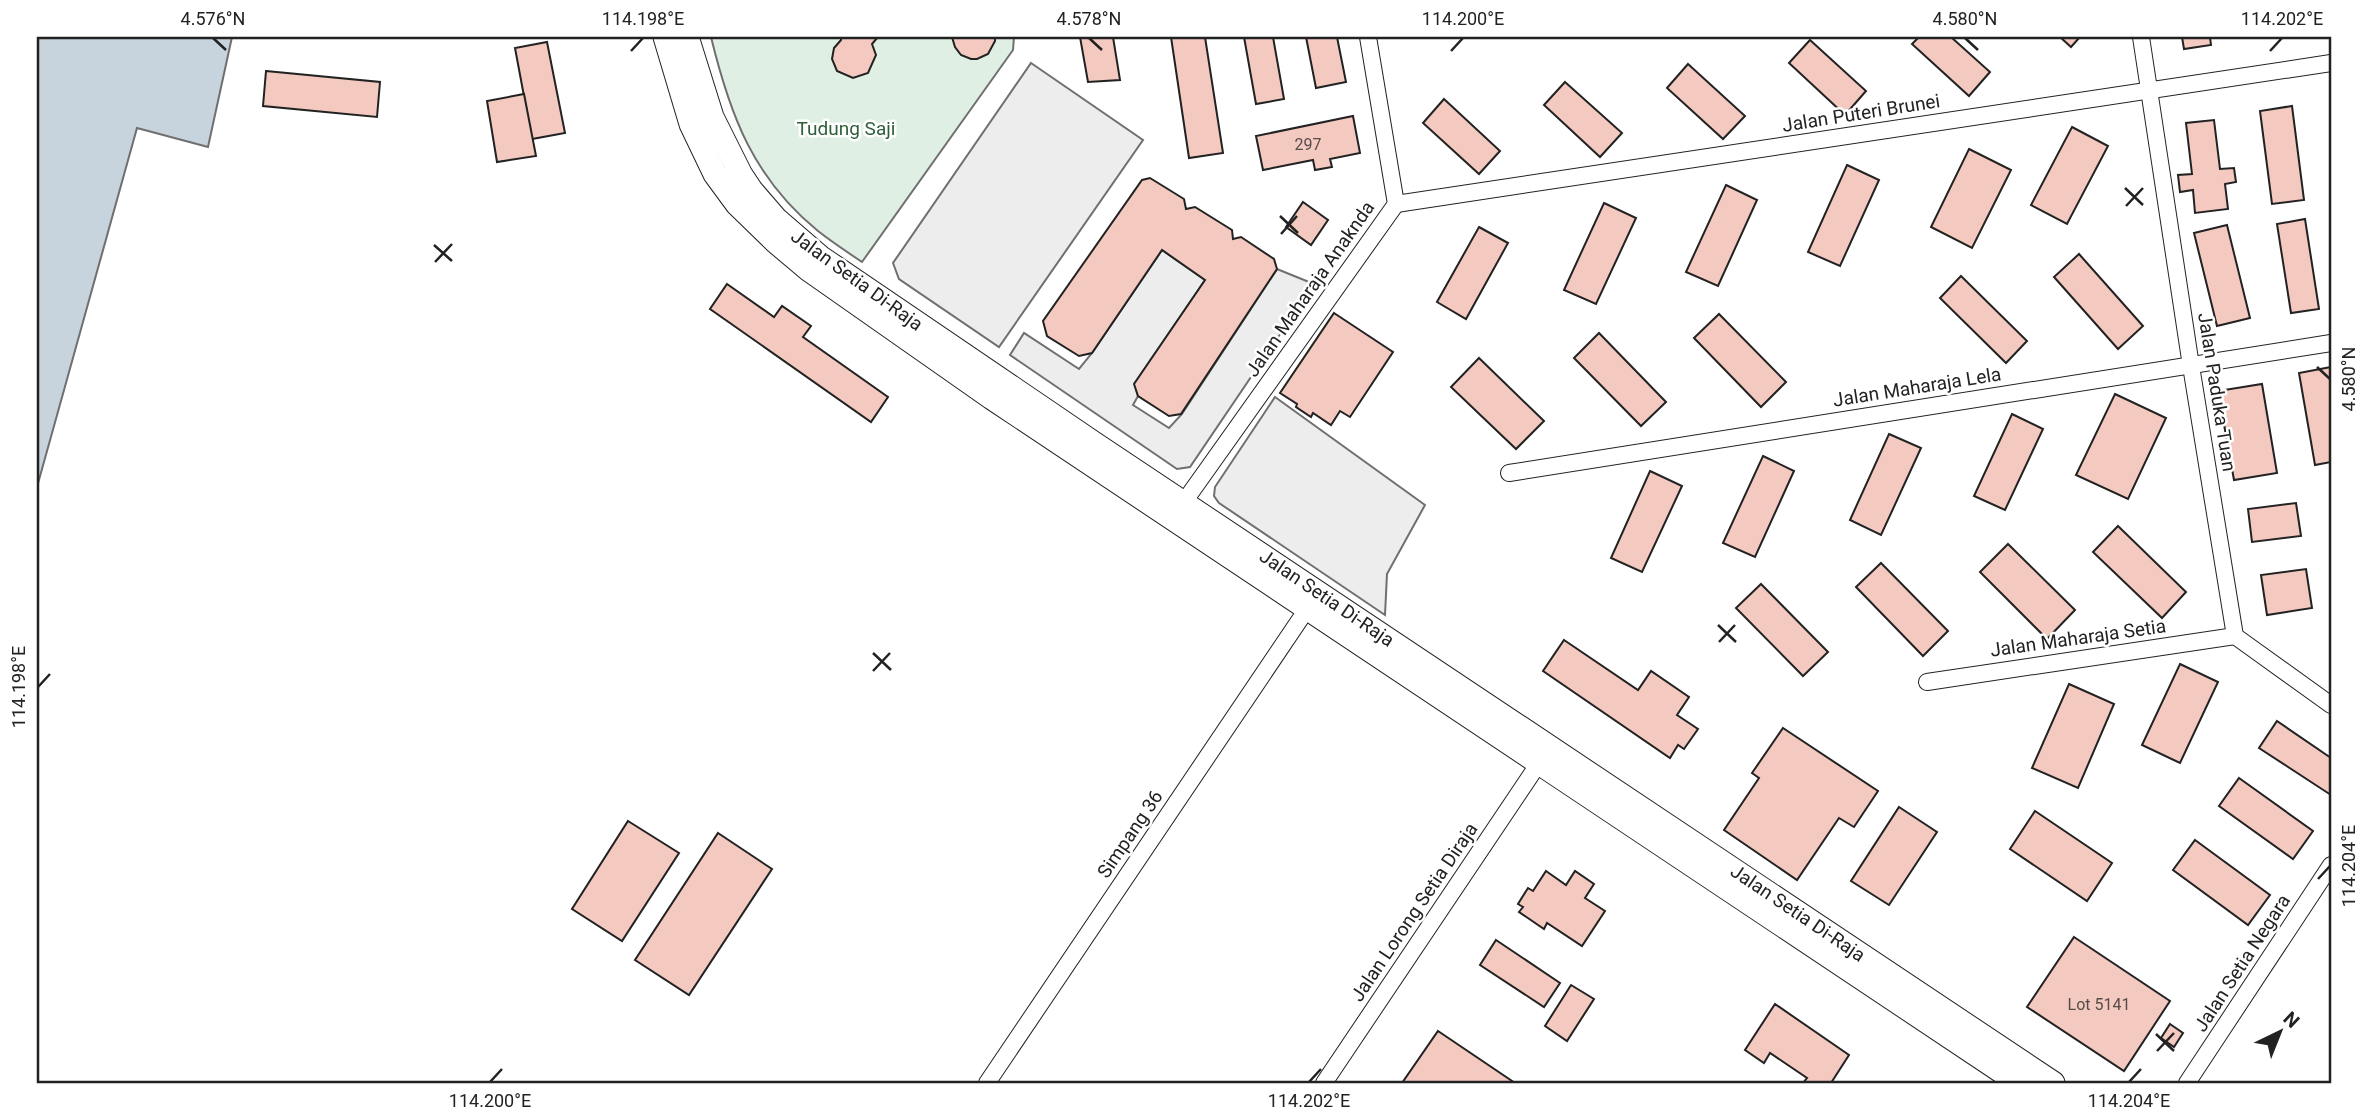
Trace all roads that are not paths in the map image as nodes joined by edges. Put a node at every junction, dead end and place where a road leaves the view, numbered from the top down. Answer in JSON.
{"nodes":[{"id":1,"x":665,"y":37,"type":"edge"},
{"id":2,"x":687,"y":37,"type":"edge"},
{"id":3,"x":1368,"y":37,"type":"edge"},
{"id":4,"x":2141,"y":37,"type":"edge"},
{"id":5,"x":2331,"y":63,"type":"edge"},
{"id":6,"x":2150,"y":91,"type":"junction"},
{"id":7,"x":1396,"y":204,"type":"junction"},
{"id":8,"x":2331,"y":343,"type":"edge"},
{"id":9,"x":2191,"y":366,"type":"junction"},
{"id":10,"x":1508,"y":472,"type":"dead end"},
{"id":11,"x":1184,"y":502,"type":"junction"},
{"id":12,"x":1307,"y":609,"type":"junction"},
{"id":13,"x":2235,"y":636,"type":"junction"},
{"id":14,"x":1927,"y":682,"type":"dead end"},
{"id":15,"x":2331,"y":705,"type":"edge"},
{"id":16,"x":1539,"y":763,"type":"junction"},
{"id":17,"x":2331,"y":865,"type":"edge"},
{"id":18,"x":987,"y":1083,"type":"edge"},
{"id":19,"x":1324,"y":1083,"type":"edge"},
{"id":20,"x":2019,"y":1083,"type":"edge"},
{"id":21,"x":2053,"y":1083,"type":"edge"},
{"id":22,"x":2187,"y":1083,"type":"edge"}],
"edges":[{"from":1,"to":12,"type":"main road","name":"Jalan Setia Di-Raja"},
{"from":2,"to":11,"type":"main road","name":"Jalan Setia Di-Raja"},
{"from":3,"to":7,"type":"street","name":"Jalan Maharaja Anaknda"},
{"from":4,"to":6,"type":"street","name":"Jalan Paduka Tuan"},
{"from":5,"to":6,"type":"street","name":"Jalan Puteri Brunei"},
{"from":6,"to":7,"type":"street","name":"Jalan Puteri Brunei"},
{"from":6,"to":9,"type":"street","name":"Jalan Paduka Tuan"},
{"from":7,"to":11,"type":"street","name":"Jalan Maharaja Anaknda"},
{"from":8,"to":9,"type":"street","name":"Jalan Maharaja Lela"},
{"from":9,"to":10,"type":"street","name":"Jalan Maharaja Lela"},
{"from":9,"to":13,"type":"street","name":"Jalan Paduka Tuan"},
{"from":11,"to":21,"type":"main road","name":"Jalan Setia Di-Raja"},
{"from":12,"to":16,"type":"main road","name":"Jalan Setia Di-Raja"},
{"from":12,"to":18,"type":"street","name":"Simpang 36"},
{"from":13,"to":14,"type":"street","name":"Jalan Maharaja Setia"},
{"from":13,"to":15,"type":"street"},
{"from":16,"to":19,"type":"street","name":"Jalan Lorong Setia Diraja"},
{"from":16,"to":20,"type":"main road","name":"Jalan Setia Di-Raja"},
{"from":17,"to":22,"type":"street","name":"Jalan Setia Negara"}]}
